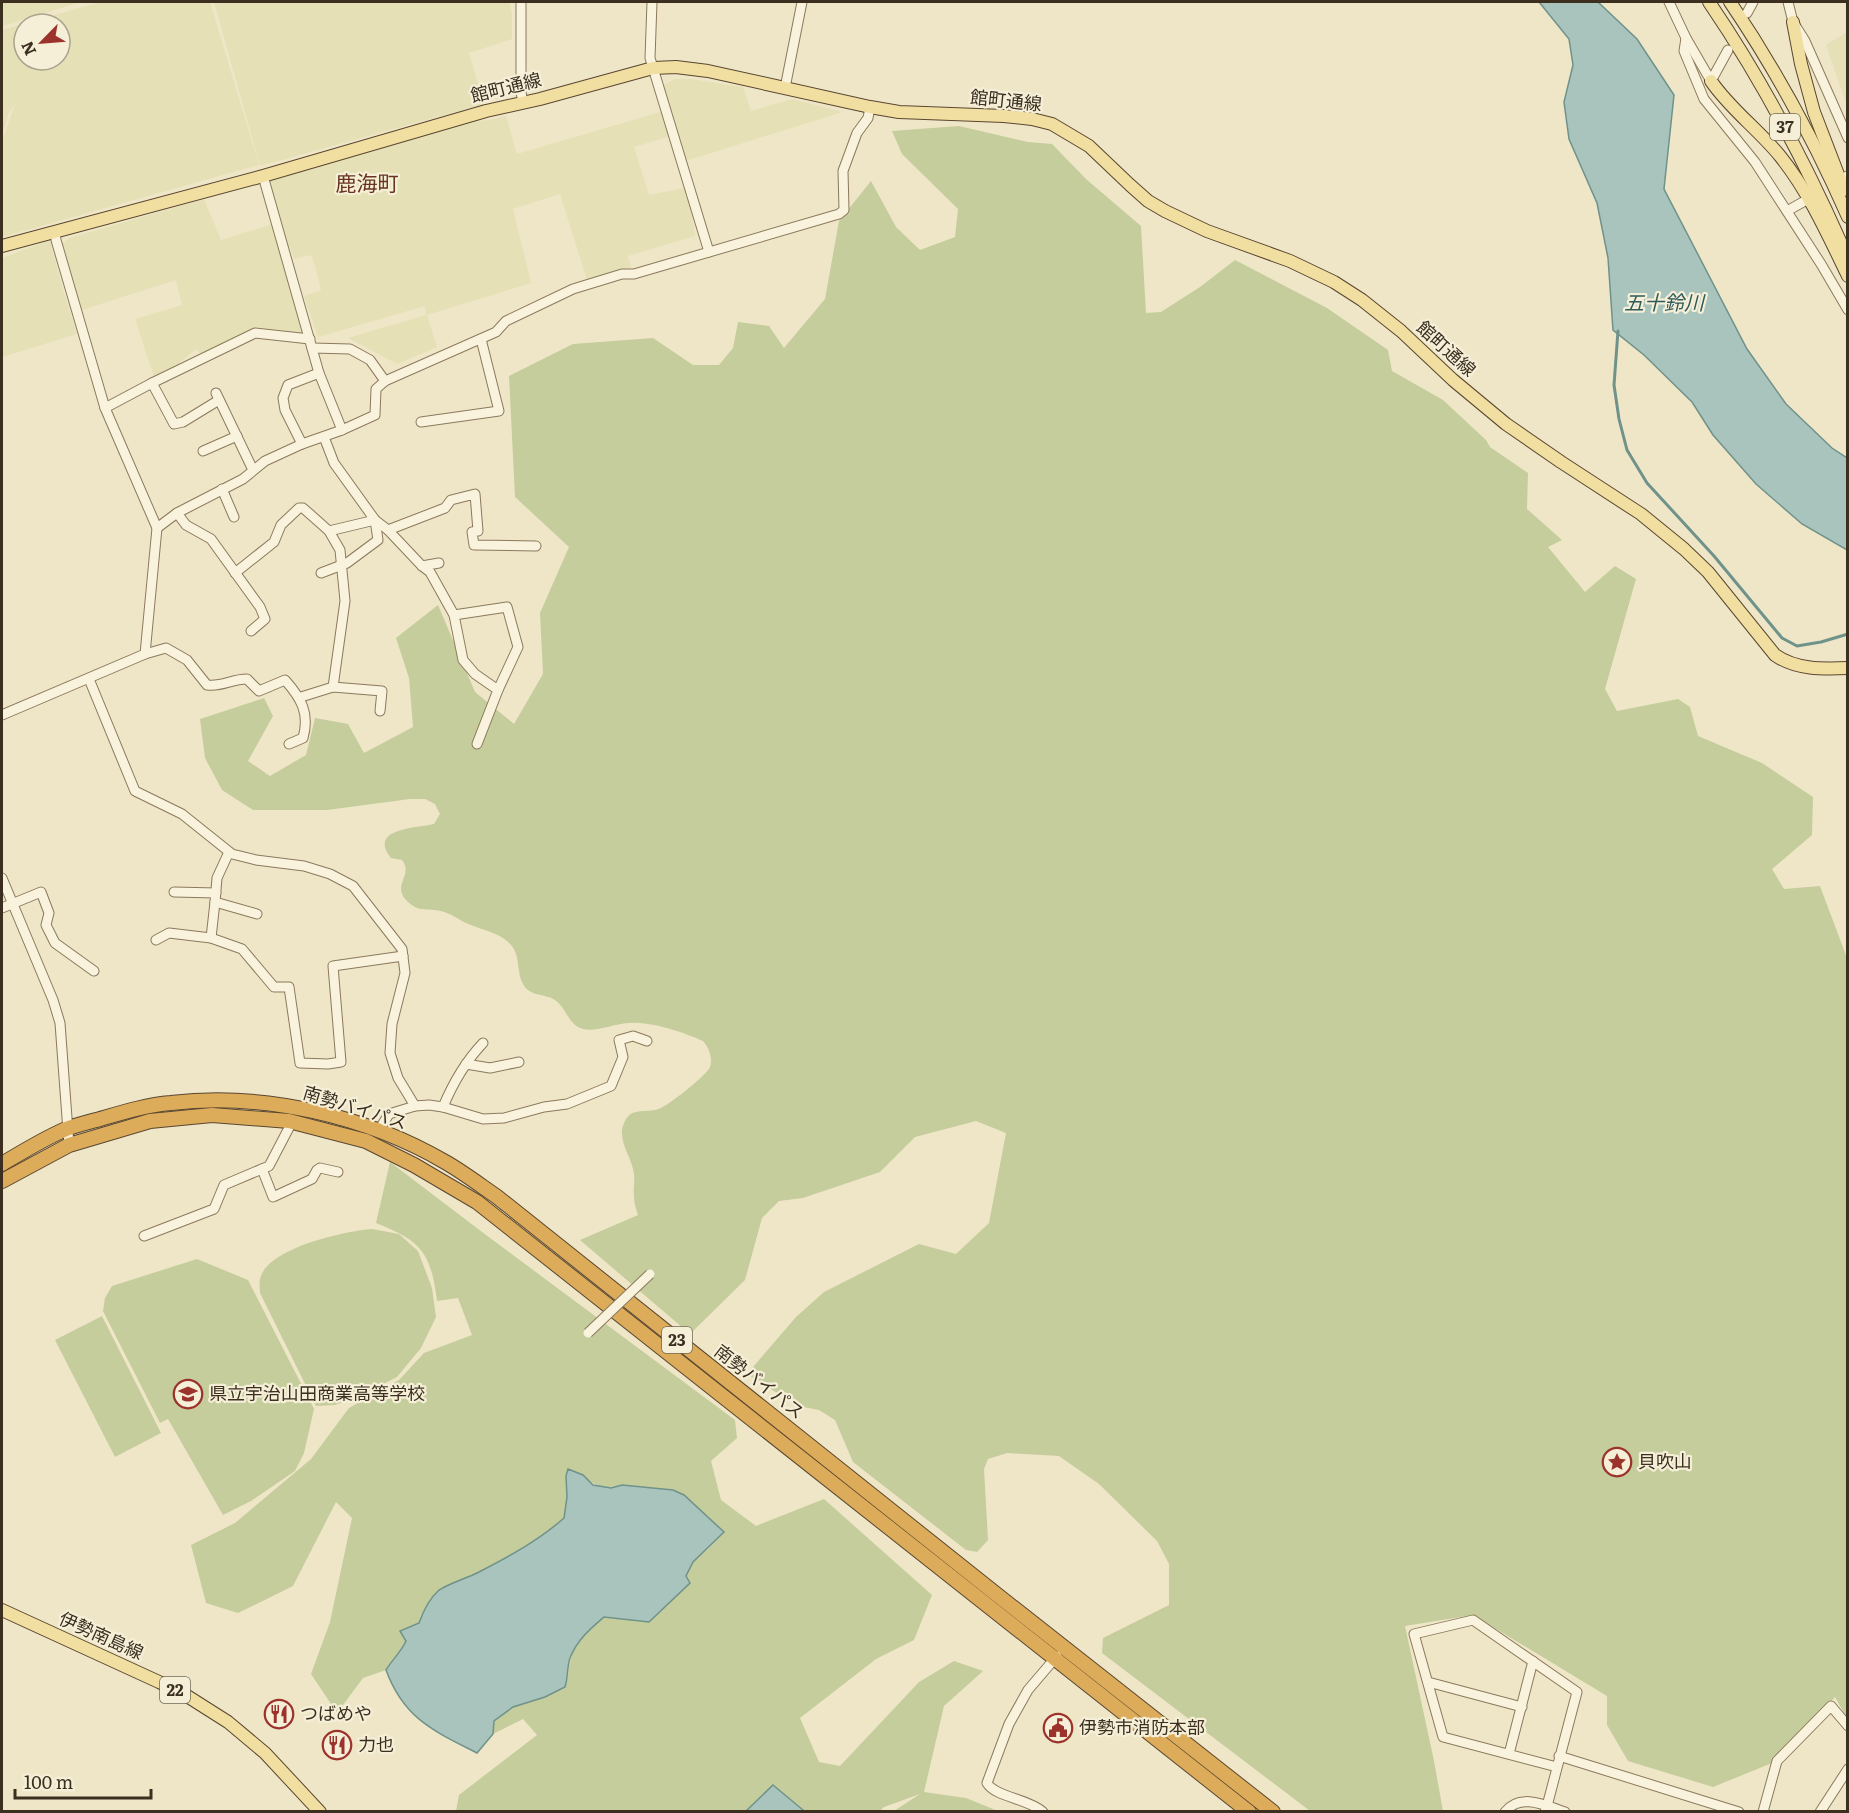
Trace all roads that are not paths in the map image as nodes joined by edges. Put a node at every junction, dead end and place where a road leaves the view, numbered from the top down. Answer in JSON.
{"nodes":[{"id":1,"x":521,"y":2,"type":"edge"},
{"id":2,"x":652,"y":2,"type":"edge"},
{"id":3,"x":802,"y":2,"type":"edge"},
{"id":4,"x":1669,"y":2,"type":"edge"},
{"id":5,"x":1709,"y":2,"type":"edge"},
{"id":6,"x":1730,"y":2,"type":"edge"},
{"id":7,"x":1754,"y":2,"type":"edge"},
{"id":8,"x":1788,"y":2,"type":"edge"},
{"id":9,"x":1747,"y":13,"type":"dead end"},
{"id":10,"x":1793,"y":22,"type":"junction"},
{"id":11,"x":1686,"y":38,"type":"junction"},
{"id":12,"x":1728,"y":50,"type":"dead end"},
{"id":13,"x":653,"y":68,"type":"junction"},
{"id":14,"x":1711,"y":81,"type":"junction"},
{"id":15,"x":785,"y":88,"type":"junction"},
{"id":16,"x":523,"y":103,"type":"junction"},
{"id":17,"x":870,"y":107,"type":"junction"},
{"id":18,"x":1848,"y":138,"type":"edge"},
{"id":19,"x":263,"y":176,"type":"junction"},
{"id":20,"x":1848,"y":199,"type":"edge"},
{"id":21,"x":1803,"y":202,"type":"dead end"},
{"id":22,"x":1787,"y":212,"type":"junction"},
{"id":23,"x":1848,"y":217,"type":"edge"},
{"id":24,"x":56,"y":232,"type":"junction"},
{"id":25,"x":2,"y":246,"type":"edge"},
{"id":26,"x":709,"y":252,"type":"junction"},
{"id":27,"x":1848,"y":259,"type":"edge"},
{"id":28,"x":1848,"y":276,"type":"edge"},
{"id":29,"x":1848,"y":310,"type":"edge"},
{"id":30,"x":481,"y":339,"type":"junction"},
{"id":31,"x":311,"y":344,"type":"junction"},
{"id":32,"x":319,"y":373,"type":"junction"},
{"id":33,"x":385,"y":381,"type":"junction"},
{"id":34,"x":152,"y":383,"type":"junction"},
{"id":35,"x":105,"y":408,"type":"junction"},
{"id":36,"x":422,"y":422,"type":"dead end"},
{"id":37,"x":342,"y":430,"type":"junction"},
{"id":38,"x":237,"y":436,"type":"junction"},
{"id":39,"x":324,"y":436,"type":"junction"},
{"id":40,"x":302,"y":444,"type":"junction"},
{"id":41,"x":203,"y":452,"type":"dead end"},
{"id":42,"x":253,"y":470,"type":"junction"},
{"id":43,"x":222,"y":489,"type":"junction"},
{"id":44,"x":177,"y":513,"type":"junction"},
{"id":45,"x":234,"y":518,"type":"dead end"},
{"id":46,"x":375,"y":520,"type":"junction"},
{"id":47,"x":157,"y":528,"type":"junction"},
{"id":48,"x":388,"y":530,"type":"junction"},
{"id":49,"x":329,"y":531,"type":"junction"},
{"id":50,"x":536,"y":546,"type":"dead end"},
{"id":51,"x":439,"y":563,"type":"dead end"},
{"id":52,"x":341,"y":565,"type":"junction"},
{"id":53,"x":422,"y":566,"type":"junction"},
{"id":54,"x":235,"y":573,"type":"junction"},
{"id":55,"x":321,"y":573,"type":"dead end"},
{"id":56,"x":454,"y":615,"type":"junction"},
{"id":57,"x":251,"y":632,"type":"dead end"},
{"id":58,"x":145,"y":654,"type":"junction"},
{"id":59,"x":1848,"y":668,"type":"edge"},
{"id":60,"x":89,"y":678,"type":"junction"},
{"id":61,"x":333,"y":687,"type":"junction"},
{"id":62,"x":498,"y":690,"type":"junction"},
{"id":63,"x":301,"y":697,"type":"junction"},
{"id":64,"x":380,"y":711,"type":"dead end"},
{"id":65,"x":2,"y":715,"type":"edge"},
{"id":66,"x":289,"y":744,"type":"dead end"},
{"id":67,"x":477,"y":744,"type":"dead end"},
{"id":68,"x":229,"y":852,"type":"junction"},
{"id":69,"x":2,"y":878,"type":"edge"},
{"id":70,"x":174,"y":892,"type":"dead end"},
{"id":71,"x":215,"y":897,"type":"junction"},
{"id":72,"x":12,"y":904,"type":"junction"},
{"id":73,"x":2,"y":908,"type":"edge"},
{"id":74,"x":257,"y":914,"type":"dead end"},
{"id":75,"x":212,"y":938,"type":"junction"},
{"id":76,"x":156,"y":940,"type":"dead end"},
{"id":77,"x":403,"y":956,"type":"junction"},
{"id":78,"x":94,"y":971,"type":"dead end"},
{"id":79,"x":646,"y":1041,"type":"dead end"},
{"id":80,"x":483,"y":1043,"type":"dead end"},
{"id":81,"x":519,"y":1062,"type":"dead end"},
{"id":82,"x":466,"y":1064,"type":"junction"},
{"id":83,"x":415,"y":1106,"type":"junction"},
{"id":84,"x":443,"y":1107,"type":"junction"},
{"id":85,"x":291,"y":1122,"type":"junction"},
{"id":86,"x":69,"y":1128,"type":"junction"},
{"id":87,"x":379,"y":1130,"type":"junction"},
{"id":88,"x":69,"y":1145,"type":"junction"},
{"id":89,"x":2,"y":1164,"type":"edge"},
{"id":90,"x":261,"y":1169,"type":"junction"},
{"id":91,"x":338,"y":1172,"type":"dead end"},
{"id":92,"x":2,"y":1181,"type":"edge"},
{"id":93,"x":144,"y":1236,"type":"dead end"},
{"id":94,"x":650,"y":1274,"type":"dead end"},
{"id":95,"x":588,"y":1333,"type":"dead end"},
{"id":96,"x":2,"y":1610,"type":"edge"},
{"id":97,"x":1060,"y":1653,"type":"junction"},
{"id":98,"x":1533,"y":1661,"type":"junction"},
{"id":99,"x":1428,"y":1682,"type":"junction"},
{"id":100,"x":1522,"y":1707,"type":"junction"},
{"id":101,"x":1848,"y":1726,"type":"edge"},
{"id":102,"x":1509,"y":1754,"type":"junction"},
{"id":103,"x":1560,"y":1756,"type":"junction"},
{"id":104,"x":1557,"y":1767,"type":"junction"},
{"id":105,"x":1848,"y":1769,"type":"edge"},
{"id":106,"x":1546,"y":1809,"type":"edge"},
{"id":107,"x":320,"y":1812,"type":"edge"},
{"id":108,"x":1043,"y":1812,"type":"edge"},
{"id":109,"x":1249,"y":1812,"type":"edge"},
{"id":110,"x":1273,"y":1812,"type":"edge"},
{"id":111,"x":1505,"y":1812,"type":"edge"},
{"id":112,"x":1565,"y":1812,"type":"edge"},
{"id":113,"x":1739,"y":1812,"type":"edge"},
{"id":114,"x":1762,"y":1812,"type":"edge"},
{"id":115,"x":1820,"y":1812,"type":"edge"}],
"edges":[{"from":1,"to":16,"type":"street"},
{"from":2,"to":13,"type":"street"},
{"from":3,"to":15,"type":"street"},
{"from":4,"to":11,"type":"street"},
{"from":5,"to":27,"type":"main road","number":"37"},
{"from":6,"to":23,"type":"main road","number":"37"},
{"from":7,"to":9,"type":"street"},
{"from":8,"to":10,"type":"street"},
{"from":10,"to":18,"type":"street"},
{"from":10,"to":20,"type":"main road"},
{"from":11,"to":14,"type":"street"},
{"from":11,"to":22,"type":"street"},
{"from":12,"to":14,"type":"street"},
{"from":13,"to":15,"type":"main road","name":"館町通線"},
{"from":13,"to":16,"type":"main road","name":"館町通線"},
{"from":13,"to":26,"type":"street"},
{"from":14,"to":28,"type":"main road"},
{"from":15,"to":17,"type":"main road","name":"館町通線"},
{"from":16,"to":19,"type":"main road","name":"館町通線"},
{"from":17,"to":26,"type":"street"},
{"from":17,"to":59,"type":"main road","name":"館町通線"},
{"from":19,"to":24,"type":"main road","name":"館町通線"},
{"from":19,"to":31,"type":"street"},
{"from":21,"to":22,"type":"street"},
{"from":22,"to":29,"type":"street"},
{"from":24,"to":25,"type":"main road","name":"館町通線"},
{"from":24,"to":35,"type":"street"},
{"from":26,"to":30,"type":"street"},
{"from":30,"to":33,"type":"street"},
{"from":30,"to":36,"type":"street"},
{"from":31,"to":32,"type":"street"},
{"from":31,"to":33,"type":"street"},
{"from":31,"to":34,"type":"street"},
{"from":32,"to":37,"type":"street"},
{"from":32,"to":40,"type":"street"},
{"from":33,"to":37,"type":"street"},
{"from":34,"to":35,"type":"street"},
{"from":34,"to":38,"type":"street"},
{"from":35,"to":47,"type":"street"},
{"from":37,"to":39,"type":"street"},
{"from":38,"to":41,"type":"street"},
{"from":38,"to":42,"type":"street"},
{"from":39,"to":40,"type":"street"},
{"from":39,"to":46,"type":"street"},
{"from":40,"to":42,"type":"street"},
{"from":42,"to":43,"type":"street"},
{"from":43,"to":44,"type":"street"},
{"from":43,"to":45,"type":"street"},
{"from":44,"to":47,"type":"street"},
{"from":44,"to":54,"type":"street"},
{"from":46,"to":48,"type":"street"},
{"from":46,"to":49,"type":"street"},
{"from":46,"to":52,"type":"street"},
{"from":47,"to":58,"type":"street"},
{"from":48,"to":50,"type":"street"},
{"from":48,"to":53,"type":"street"},
{"from":49,"to":52,"type":"street"},
{"from":49,"to":54,"type":"street"},
{"from":51,"to":53,"type":"street"},
{"from":52,"to":55,"type":"street"},
{"from":52,"to":61,"type":"street"},
{"from":53,"to":56,"type":"street"},
{"from":54,"to":57,"type":"street"},
{"from":56,"to":62,"type":"street"},
{"from":56,"to":62,"type":"street"},
{"from":58,"to":60,"type":"street"},
{"from":58,"to":63,"type":"street"},
{"from":60,"to":65,"type":"street"},
{"from":60,"to":68,"type":"street"},
{"from":61,"to":63,"type":"street"},
{"from":61,"to":64,"type":"street"},
{"from":62,"to":67,"type":"street"},
{"from":63,"to":66,"type":"street"},
{"from":68,"to":71,"type":"street"},
{"from":68,"to":77,"type":"street"},
{"from":69,"to":72,"type":"street"},
{"from":70,"to":71,"type":"street"},
{"from":71,"to":74,"type":"street"},
{"from":71,"to":75,"type":"street"},
{"from":72,"to":73,"type":"street"},
{"from":72,"to":78,"type":"street"},
{"from":72,"to":86,"type":"street"},
{"from":75,"to":76,"type":"street"},
{"from":75,"to":77,"type":"street"},
{"from":77,"to":83,"type":"street"},
{"from":79,"to":84,"type":"street"},
{"from":80,"to":82,"type":"street"},
{"from":81,"to":82,"type":"street"},
{"from":82,"to":84,"type":"street"},
{"from":83,"to":84,"type":"street"},
{"from":83,"to":87,"type":"street"},
{"from":85,"to":88,"type":"highway","name":"南勢バイパス","number":"23"},
{"from":85,"to":90,"type":"street"},
{"from":85,"to":97,"type":"highway","name":"南勢バイパス","number":"23"},
{"from":86,"to":87,"type":"highway","name":"南勢バイパス","number":"23"},
{"from":86,"to":88,"type":"street"},
{"from":86,"to":89,"type":"highway","name":"南勢バイパス","number":"23"},
{"from":87,"to":97,"type":"highway","name":"南勢バイパス","number":"23"},
{"from":88,"to":92,"type":"highway","name":"南勢バイパス","number":"23"},
{"from":90,"to":91,"type":"street"},
{"from":90,"to":93,"type":"street"},
{"from":94,"to":95,"type":"street","bridge":true},
{"from":96,"to":107,"type":"main road","name":"伊勢南島線","number":"22"},
{"from":97,"to":108,"type":"street"},
{"from":97,"to":109,"type":"highway","name":"南勢バイパス","number":"23"},
{"from":97,"to":110,"type":"highway","name":"南勢バイパス","number":"23"},
{"from":98,"to":99,"type":"street"},
{"from":98,"to":100,"type":"street"},
{"from":98,"to":103,"type":"street"},
{"from":99,"to":100,"type":"street"},
{"from":99,"to":102,"type":"street"},
{"from":100,"to":102,"type":"street"},
{"from":101,"to":114,"type":"street"},
{"from":102,"to":104,"type":"street"},
{"from":103,"to":104,"type":"street"},
{"from":103,"to":113,"type":"street"},
{"from":104,"to":106,"type":"street"},
{"from":105,"to":115,"type":"street"},
{"from":106,"to":111,"type":"street"},
{"from":106,"to":112,"type":"street"}]}
